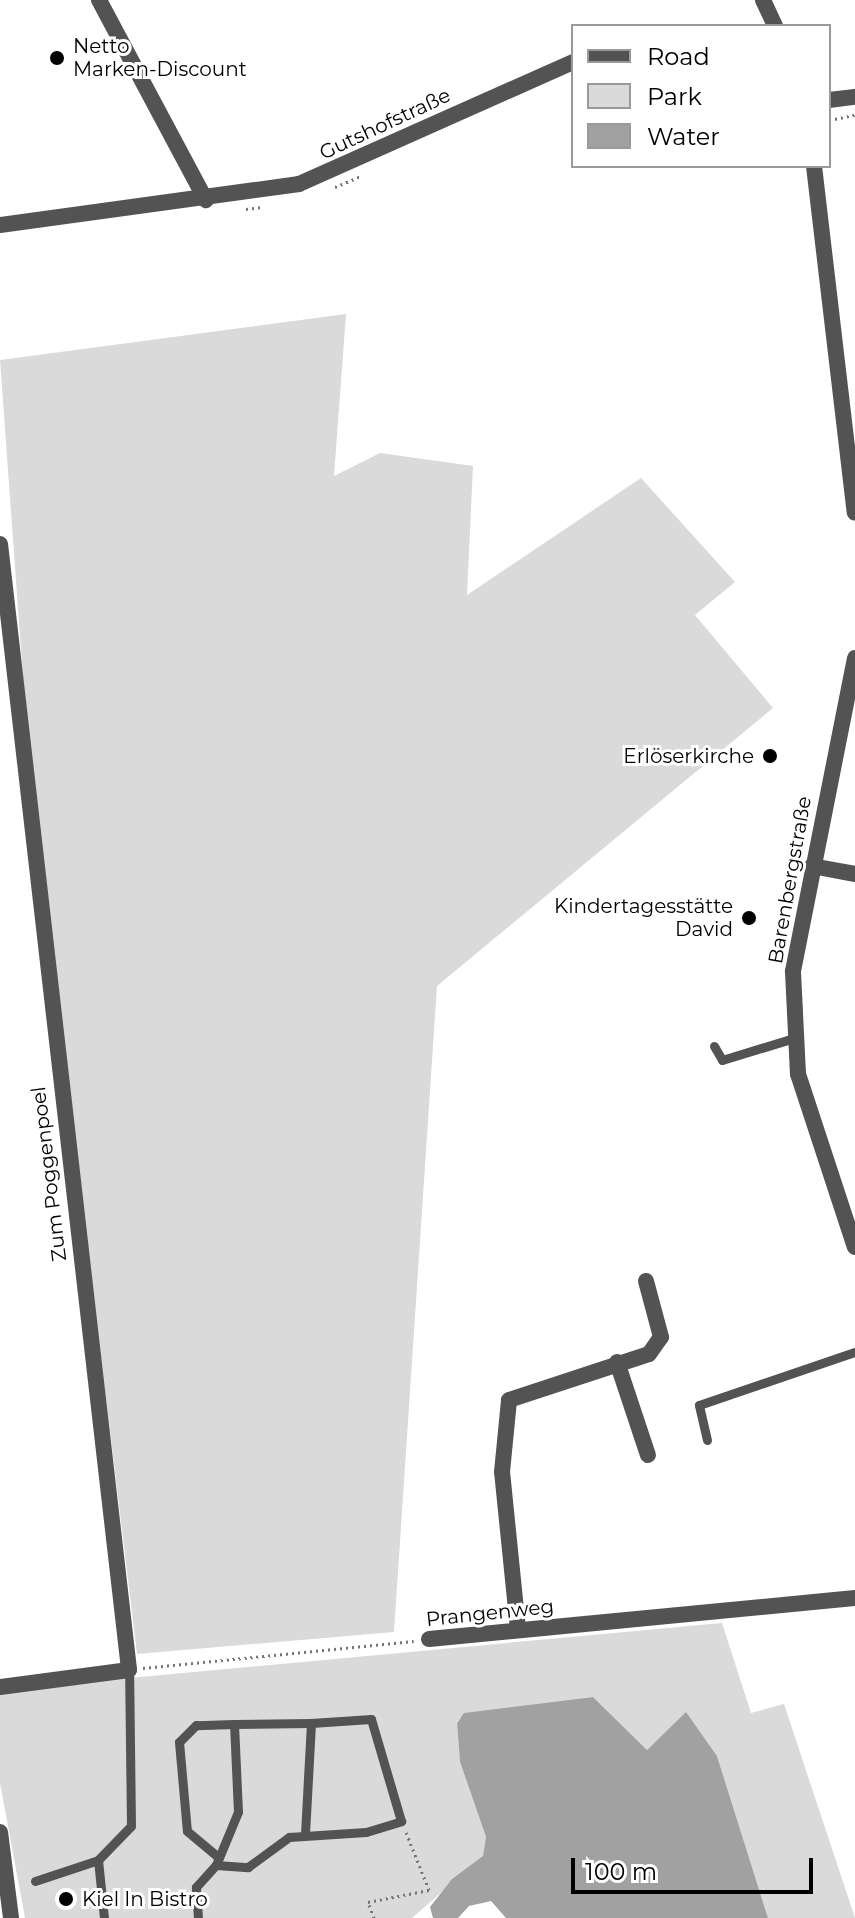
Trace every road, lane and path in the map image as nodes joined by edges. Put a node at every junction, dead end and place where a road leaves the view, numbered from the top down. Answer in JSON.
{"nodes":[{"id":1,"x":99,"y":0,"type":"edge"},
{"id":2,"x":763,"y":0,"type":"edge"},
{"id":3,"x":774,"y":24,"type":"edge"},
{"id":4,"x":571,"y":63,"type":"edge"},
{"id":5,"x":855,"y":97,"type":"edge"},
{"id":6,"x":831,"y":100,"type":"edge"},
{"id":7,"x":855,"y":115,"type":"edge"},
{"id":8,"x":831,"y":120,"type":"edge"},
{"id":9,"x":814,"y":168,"type":"edge"},
{"id":10,"x":206,"y":200,"type":"junction"},
{"id":11,"x":0,"y":225,"type":"edge"},
{"id":12,"x":855,"y":513,"type":"edge"},
{"id":13,"x":0,"y":544,"type":"edge"},
{"id":14,"x":855,"y":658,"type":"edge"},
{"id":15,"x":812,"y":866,"type":"junction"},
{"id":16,"x":855,"y":874,"type":"edge"},
{"id":17,"x":794,"y":1038,"type":"junction"},
{"id":18,"x":714,"y":1046,"type":"dead end"},
{"id":19,"x":855,"y":1247,"type":"edge"},
{"id":20,"x":646,"y":1281,"type":"dead end"},
{"id":21,"x":855,"y":1352,"type":"edge"},
{"id":22,"x":617,"y":1362,"type":"junction"},
{"id":23,"x":707,"y":1440,"type":"dead end"},
{"id":24,"x":648,"y":1455,"type":"dead end"},
{"id":25,"x":855,"y":1598,"type":"edge"},
{"id":26,"x":518,"y":1629,"type":"junction"},
{"id":27,"x":429,"y":1639,"type":"joint"},
{"id":28,"x":129,"y":1670,"type":"junction"},
{"id":29,"x":0,"y":1687,"type":"edge"},
{"id":30,"x":311,"y":1723,"type":"junction"},
{"id":31,"x":234,"y":1724,"type":"junction"},
{"id":32,"x":401,"y":1821,"type":"junction"},
{"id":33,"x":0,"y":1832,"type":"edge"},
{"id":34,"x":305,"y":1835,"type":"junction"},
{"id":35,"x":98,"y":1860,"type":"junction"},
{"id":36,"x":217,"y":1861,"type":"junction"},
{"id":37,"x":35,"y":1881,"type":"dead end"},
{"id":38,"x":11,"y":1918,"type":"edge"},
{"id":39,"x":104,"y":1918,"type":"edge"},
{"id":40,"x":198,"y":1918,"type":"edge"},
{"id":41,"x":374,"y":1918,"type":"edge"}],
"edges":[{"from":1,"to":10,"type":"street"},
{"from":2,"to":3,"type":"street"},
{"from":4,"to":10,"type":"street","name":"Gutshofstraße"},
{"from":5,"to":6,"type":"street"},
{"from":7,"to":8,"type":"path"},
{"from":9,"to":12,"type":"street"},
{"from":10,"to":11,"type":"street","name":"Gutshofstraße"},
{"from":13,"to":28,"type":"street","name":"Zum Poggenpoel"},
{"from":14,"to":15,"type":"street","name":"Barenbergstraße"},
{"from":15,"to":16,"type":"street"},
{"from":15,"to":17,"type":"street","name":"Barenbergstraße"},
{"from":17,"to":18,"type":"lane"},
{"from":17,"to":19,"type":"street","name":"Barenbergstraße"},
{"from":20,"to":22,"type":"street"},
{"from":21,"to":23,"type":"lane"},
{"from":22,"to":24,"type":"street"},
{"from":22,"to":26,"type":"street"},
{"from":25,"to":26,"type":"street","name":"Prangenweg"},
{"from":26,"to":27,"type":"street","name":"Prangenweg"},
{"from":27,"to":28,"type":"path","name":"Prangenweg"},
{"from":28,"to":29,"type":"street"},
{"from":28,"to":35,"type":"lane"},
{"from":30,"to":31,"type":"lane"},
{"from":30,"to":32,"type":"lane"},
{"from":30,"to":34,"type":"lane"},
{"from":31,"to":36,"type":"lane"},
{"from":31,"to":36,"type":"lane"},
{"from":32,"to":34,"type":"lane"},
{"from":32,"to":41,"type":"path"},
{"from":33,"to":38,"type":"street"},
{"from":34,"to":36,"type":"lane"},
{"from":35,"to":37,"type":"lane"},
{"from":35,"to":39,"type":"lane"},
{"from":36,"to":40,"type":"lane"}]}
